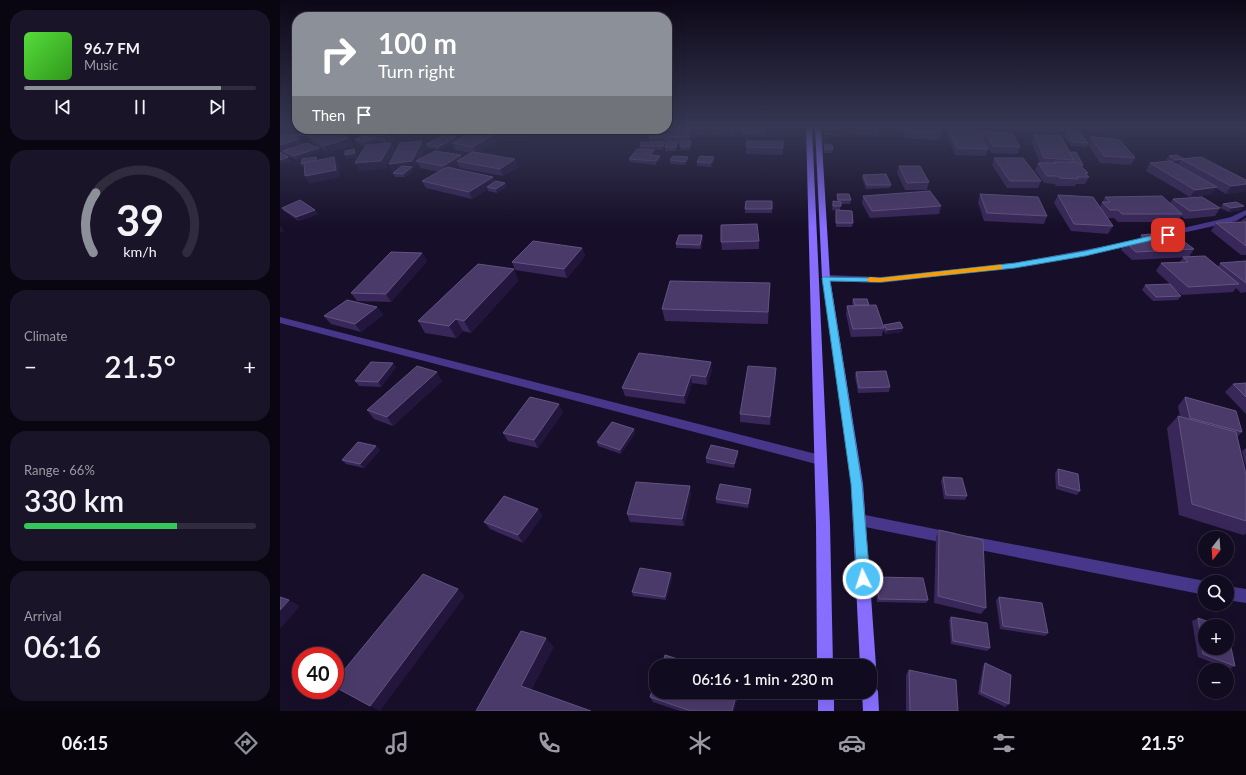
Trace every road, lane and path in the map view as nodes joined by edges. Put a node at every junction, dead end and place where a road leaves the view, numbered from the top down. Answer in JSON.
{"nodes":[{"id":1,"x":810,"y":160,"type":"edge"},
{"id":2,"x":820,"y":160,"type":"edge"},
{"id":3,"x":1246,"y":212,"type":"edge"},
{"id":4,"x":826,"y":278,"type":"junction"},
{"id":5,"x":280,"y":320,"type":"edge"},
{"id":6,"x":820,"y":460,"type":"junction"},
{"id":7,"x":860,"y":520,"type":"junction"},
{"id":8,"x":1198,"y":587,"type":"edge"},
{"id":9,"x":1234,"y":594,"type":"edge"},
{"id":10,"x":1246,"y":596,"type":"edge"},
{"id":11,"x":825,"y":659,"type":"edge"},
{"id":12,"x":868,"y":659,"type":"edge"},
{"id":13,"x":826,"y":699,"type":"edge"},
{"id":14,"x":870,"y":699,"type":"edge"},
{"id":15,"x":826,"y":711,"type":"edge"},
{"id":16,"x":871,"y":711,"type":"edge"}],
"edges":[{"from":1,"to":6,"type":"street"},
{"from":2,"to":4,"type":"street"},
{"from":3,"to":4,"type":"street"},
{"from":4,"to":7,"type":"street"},
{"from":5,"to":6,"type":"street"},
{"from":6,"to":11,"type":"street"},
{"from":7,"to":8,"type":"street"},
{"from":7,"to":12,"type":"street"},
{"from":9,"to":10,"type":"street"},
{"from":13,"to":15,"type":"street"},
{"from":14,"to":16,"type":"street"}]}
